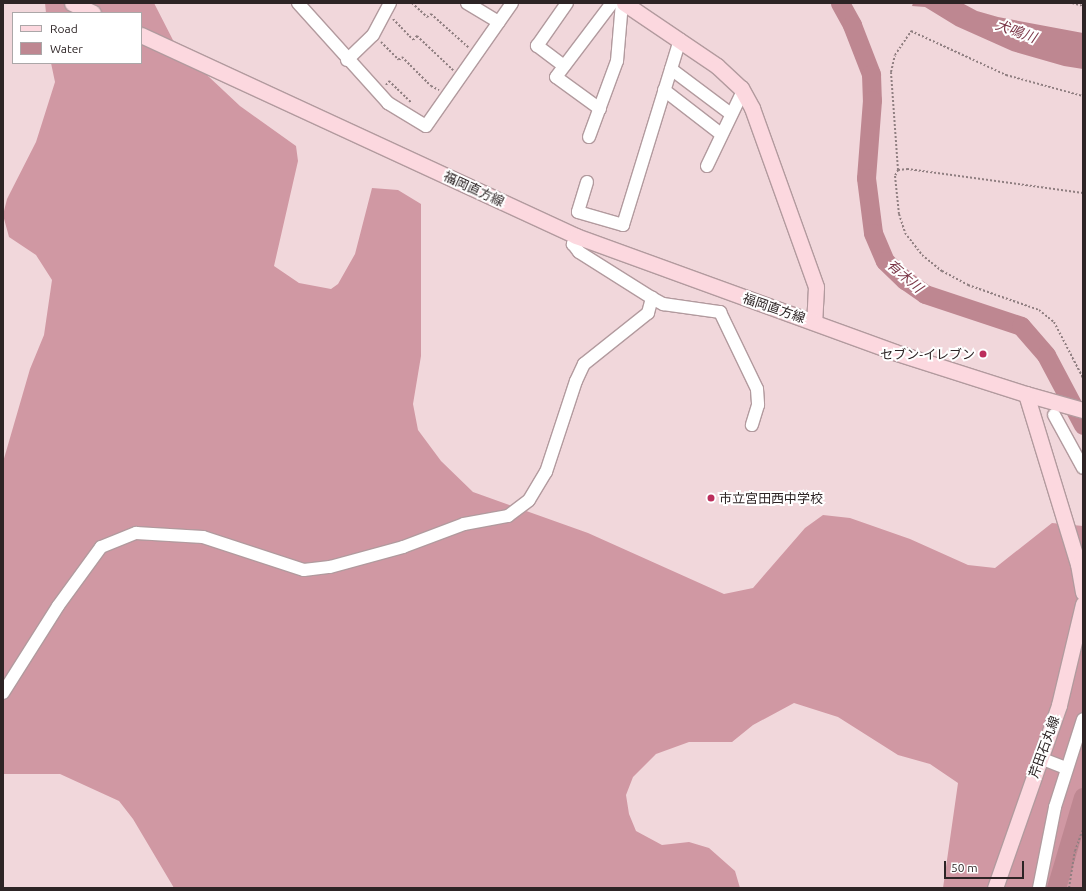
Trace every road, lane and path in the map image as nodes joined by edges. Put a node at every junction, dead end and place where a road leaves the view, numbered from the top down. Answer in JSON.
{"nodes":[{"id":1,"x":72,"y":3,"type":"edge"},
{"id":2,"x":298,"y":3,"type":"edge"},
{"id":3,"x":412,"y":3,"type":"edge"},
{"id":4,"x":467,"y":3,"type":"edge"},
{"id":5,"x":512,"y":3,"type":"edge"},
{"id":6,"x":566,"y":3,"type":"edge"},
{"id":7,"x":622,"y":3,"type":"edge"},
{"id":8,"x":1072,"y":3,"type":"edge"},
{"id":9,"x":1083,"y":6,"type":"edge"},
{"id":10,"x":388,"y":7,"type":"edge"},
{"id":11,"x":91,"y":12,"type":"edge"},
{"id":12,"x":499,"y":22,"type":"junction"},
{"id":13,"x":373,"y":34,"type":"junction"},
{"id":14,"x":142,"y":35,"type":"edge"},
{"id":15,"x":680,"y":40,"type":"junction"},
{"id":16,"x":478,"y":54,"type":"junction"},
{"id":17,"x":350,"y":57,"type":"junction"},
{"id":18,"x":564,"y":66,"type":"junction"},
{"id":19,"x":671,"y":69,"type":"junction"},
{"id":20,"x":462,"y":76,"type":"junction"},
{"id":21,"x":380,"y":80,"type":"dead end"},
{"id":22,"x":664,"y":90,"type":"junction"},
{"id":23,"x":743,"y":91,"type":"junction"},
{"id":24,"x":449,"y":96,"type":"junction"},
{"id":25,"x":1083,"y":96,"type":"edge"},
{"id":26,"x":413,"y":104,"type":"dead end"},
{"id":27,"x":600,"y":109,"type":"junction"},
{"id":28,"x":731,"y":114,"type":"junction"},
{"id":29,"x":721,"y":134,"type":"junction"},
{"id":30,"x":589,"y":137,"type":"dead end"},
{"id":31,"x":707,"y":166,"type":"dead end"},
{"id":32,"x":898,"y":170,"type":"junction"},
{"id":33,"x":587,"y":182,"type":"dead end"},
{"id":34,"x":1083,"y":193,"type":"edge"},
{"id":35,"x":576,"y":236,"type":"junction"},
{"id":36,"x":652,"y":298,"type":"junction"},
{"id":37,"x":814,"y":322,"type":"junction"},
{"id":38,"x":1083,"y":378,"type":"edge"},
{"id":39,"x":1026,"y":394,"type":"junction"},
{"id":40,"x":1083,"y":410,"type":"edge"},
{"id":41,"x":1054,"y":415,"type":"dead end"},
{"id":42,"x":752,"y":425,"type":"dead end"},
{"id":43,"x":1083,"y":468,"type":"edge"},
{"id":44,"x":1083,"y":593,"type":"edge"},
{"id":45,"x":1083,"y":604,"type":"edge"},
{"id":46,"x":3,"y":693,"type":"edge"},
{"id":47,"x":1083,"y":719,"type":"edge"},
{"id":48,"x":1040,"y":758,"type":"junction"},
{"id":49,"x":1066,"y":768,"type":"junction"},
{"id":50,"x":1083,"y":829,"type":"edge"},
{"id":51,"x":995,"y":888,"type":"edge"},
{"id":52,"x":1039,"y":888,"type":"edge"},
{"id":53,"x":1069,"y":888,"type":"edge"}],
"edges":[{"from":1,"to":11,"type":"main road"},
{"from":2,"to":17,"type":"street"},
{"from":3,"to":16,"type":"path"},
{"from":4,"to":12,"type":"street"},
{"from":5,"to":12,"type":"street"},
{"from":6,"to":18,"type":"street"},
{"from":7,"to":15,"type":"main road","name":"福岡直方線"},
{"from":7,"to":18,"type":"street"},
{"from":7,"to":27,"type":"street"},
{"from":8,"to":9,"type":"path"},
{"from":10,"to":13,"type":"street"},
{"from":10,"to":20,"type":"path"},
{"from":12,"to":16,"type":"street"},
{"from":13,"to":17,"type":"street"},
{"from":13,"to":24,"type":"path"},
{"from":14,"to":35,"type":"main road","name":"福岡直方線"},
{"from":15,"to":19,"type":"street"},
{"from":15,"to":23,"type":"main road","name":"福岡直方線"},
{"from":16,"to":20,"type":"street"},
{"from":17,"to":24,"type":"street"},
{"from":18,"to":27,"type":"street"},
{"from":19,"to":22,"type":"street"},
{"from":19,"to":28,"type":"street"},
{"from":20,"to":24,"type":"street"},
{"from":21,"to":26,"type":"path"},
{"from":22,"to":29,"type":"street"},
{"from":22,"to":33,"type":"street"},
{"from":23,"to":28,"type":"street"},
{"from":23,"to":37,"type":"main road","name":"福岡直方線"},
{"from":25,"to":32,"type":"path"},
{"from":27,"to":30,"type":"street"},
{"from":28,"to":29,"type":"street"},
{"from":29,"to":31,"type":"street"},
{"from":32,"to":34,"type":"path"},
{"from":32,"to":38,"type":"path"},
{"from":35,"to":36,"type":"street"},
{"from":35,"to":37,"type":"main road","name":"福岡直方線"},
{"from":36,"to":42,"type":"street"},
{"from":36,"to":46,"type":"street"},
{"from":37,"to":39,"type":"main road","name":"福岡直方線"},
{"from":39,"to":40,"type":"main road","name":"福岡直方線"},
{"from":39,"to":44,"type":"main road"},
{"from":41,"to":43,"type":"street"},
{"from":45,"to":48,"type":"main road","name":"芹田石丸線"},
{"from":47,"to":49,"type":"street"},
{"from":48,"to":49,"type":"street"},
{"from":48,"to":51,"type":"main road","name":"芹田石丸線"},
{"from":49,"to":52,"type":"street"},
{"from":50,"to":53,"type":"path"}]}
